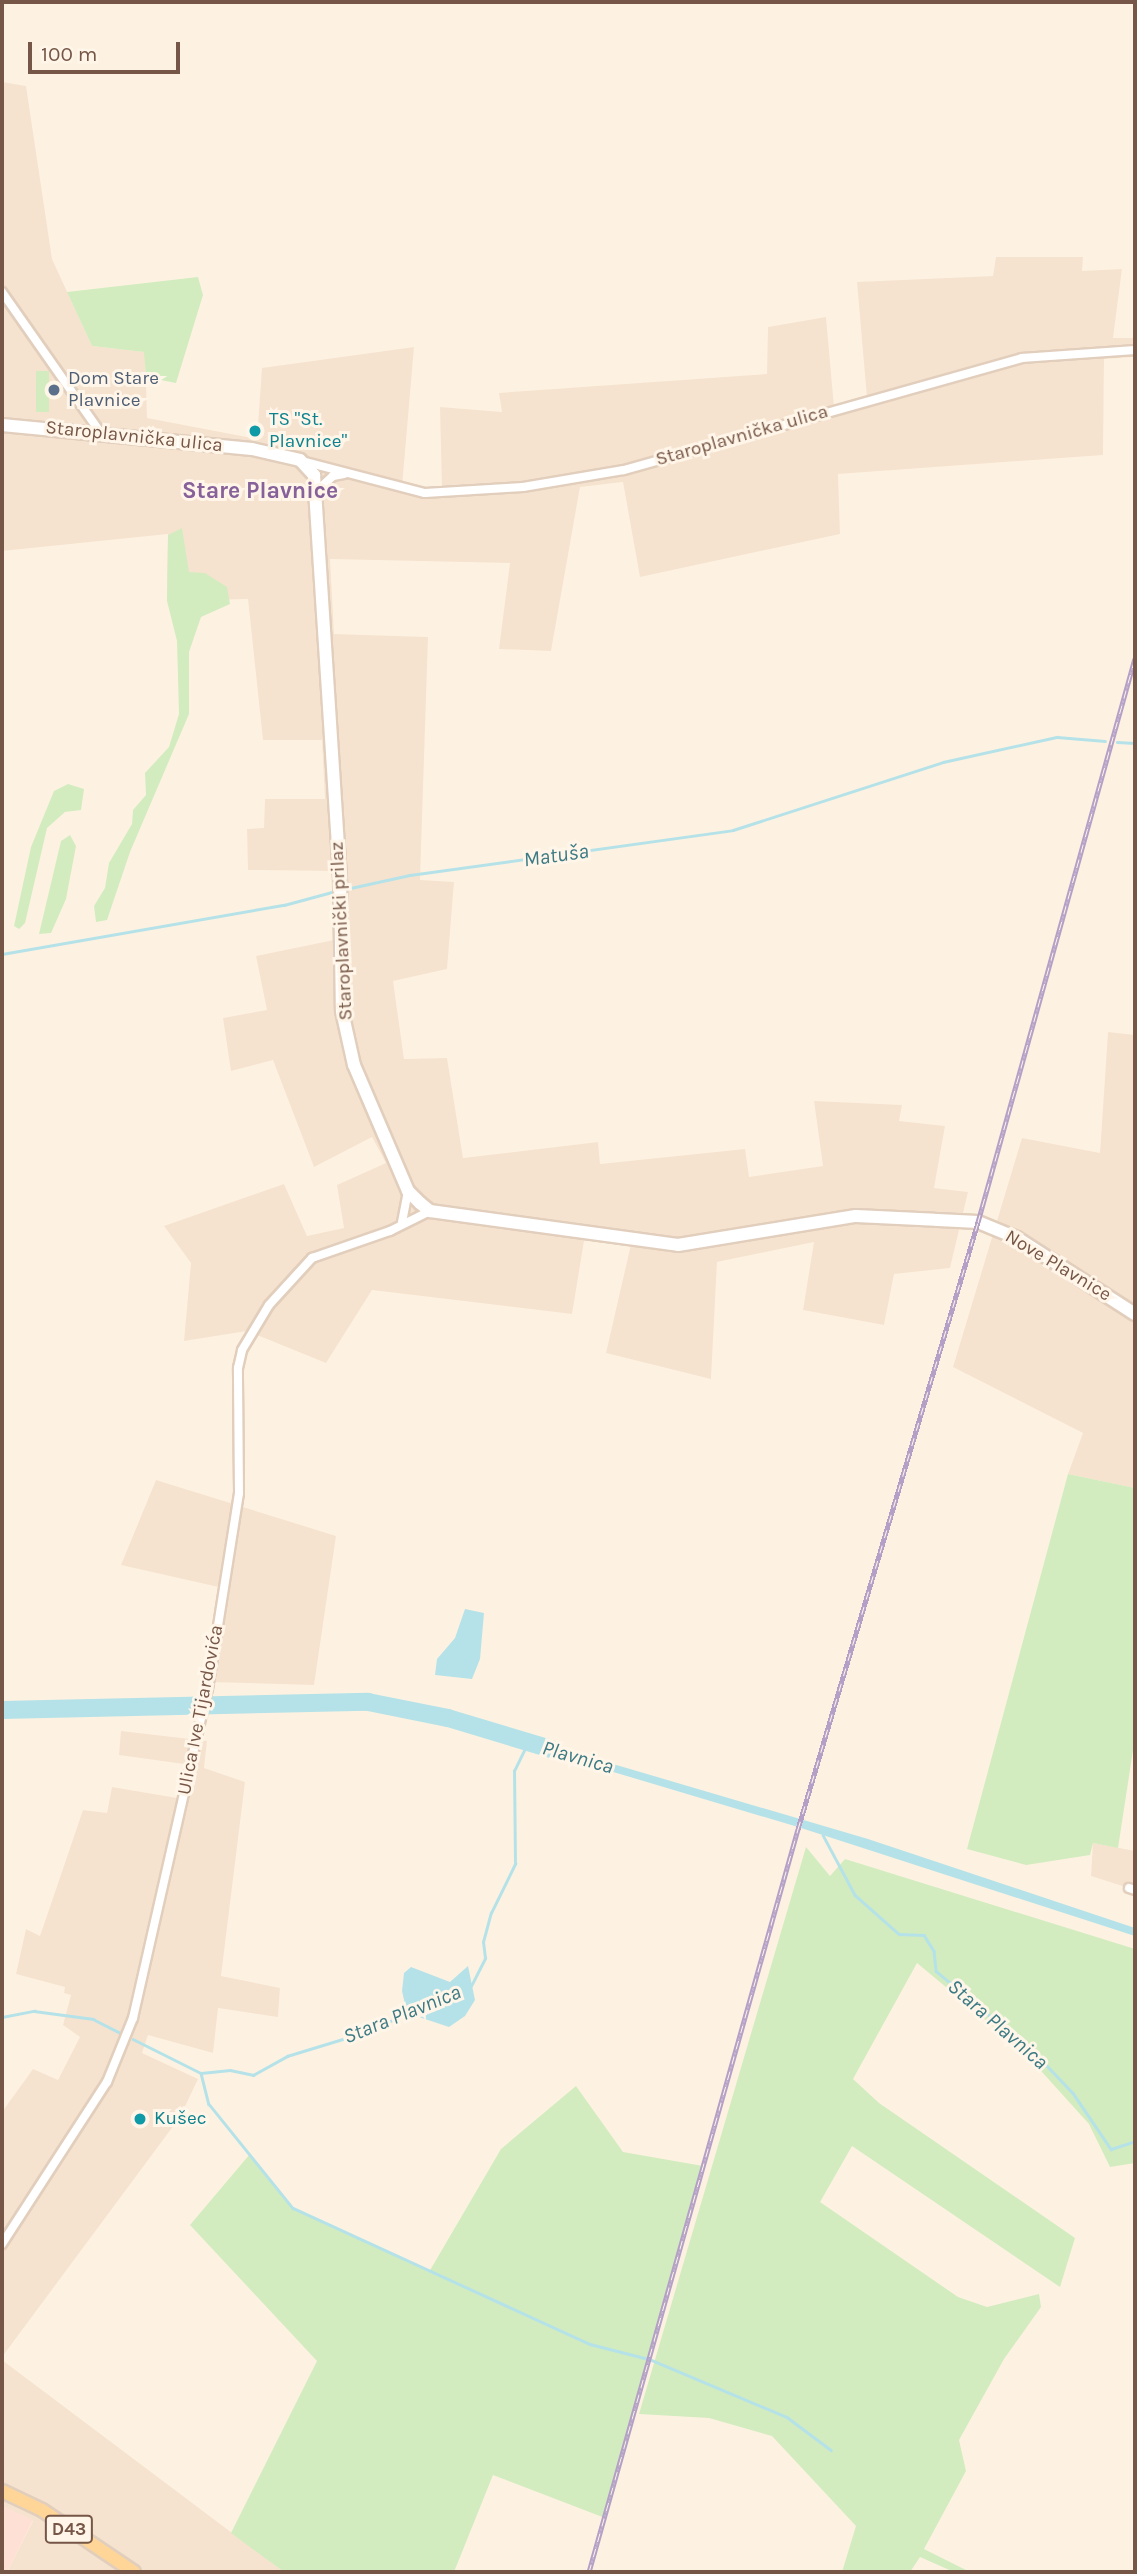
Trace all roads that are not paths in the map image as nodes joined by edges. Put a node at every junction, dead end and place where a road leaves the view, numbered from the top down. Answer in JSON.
{"nodes":[{"id":1,"x":2,"y":292,"type":"edge"},
{"id":2,"x":1135,"y":350,"type":"edge"},
{"id":3,"x":2,"y":425,"type":"edge"},
{"id":4,"x":100,"y":432,"type":"junction"},
{"id":5,"x":300,"y":460,"type":"junction"},
{"id":6,"x":347,"y":473,"type":"junction"},
{"id":7,"x":319,"y":489,"type":"junction"},
{"id":8,"x":408,"y":1191,"type":"junction"},
{"id":9,"x":430,"y":1211,"type":"junction"},
{"id":10,"x":402,"y":1222,"type":"junction"},
{"id":11,"x":1135,"y":1314,"type":"edge"},
{"id":12,"x":2,"y":2244,"type":"edge"},
{"id":13,"x":2,"y":2491,"type":"edge"},
{"id":14,"x":134,"y":2572,"type":"edge"}],
"edges":[{"from":1,"to":4,"type":"street"},
{"from":2,"to":6,"type":"street","name":"Staroplavnička ulica"},
{"from":3,"to":4,"type":"street","name":"Staroplavnička ulica"},
{"from":4,"to":5,"type":"street","name":"Staroplavnička ulica"},
{"from":5,"to":6,"type":"street","name":"Staroplavnička ulica"},
{"from":5,"to":7,"type":"street"},
{"from":6,"to":7,"type":"street"},
{"from":7,"to":8,"type":"street","name":"Staroplavnički prilaz"},
{"from":8,"to":9,"type":"street","name":"Staroplavnički prilaz"},
{"from":8,"to":10,"type":"street"},
{"from":9,"to":10,"type":"street","name":"Ulica Ive Tijardovića"},
{"from":9,"to":11,"type":"street","name":"Nove Plavnice"},
{"from":10,"to":12,"type":"street","name":"Ulica Ive Tijardovića"},
{"from":13,"to":14,"type":"main road","number":"D43"}]}
